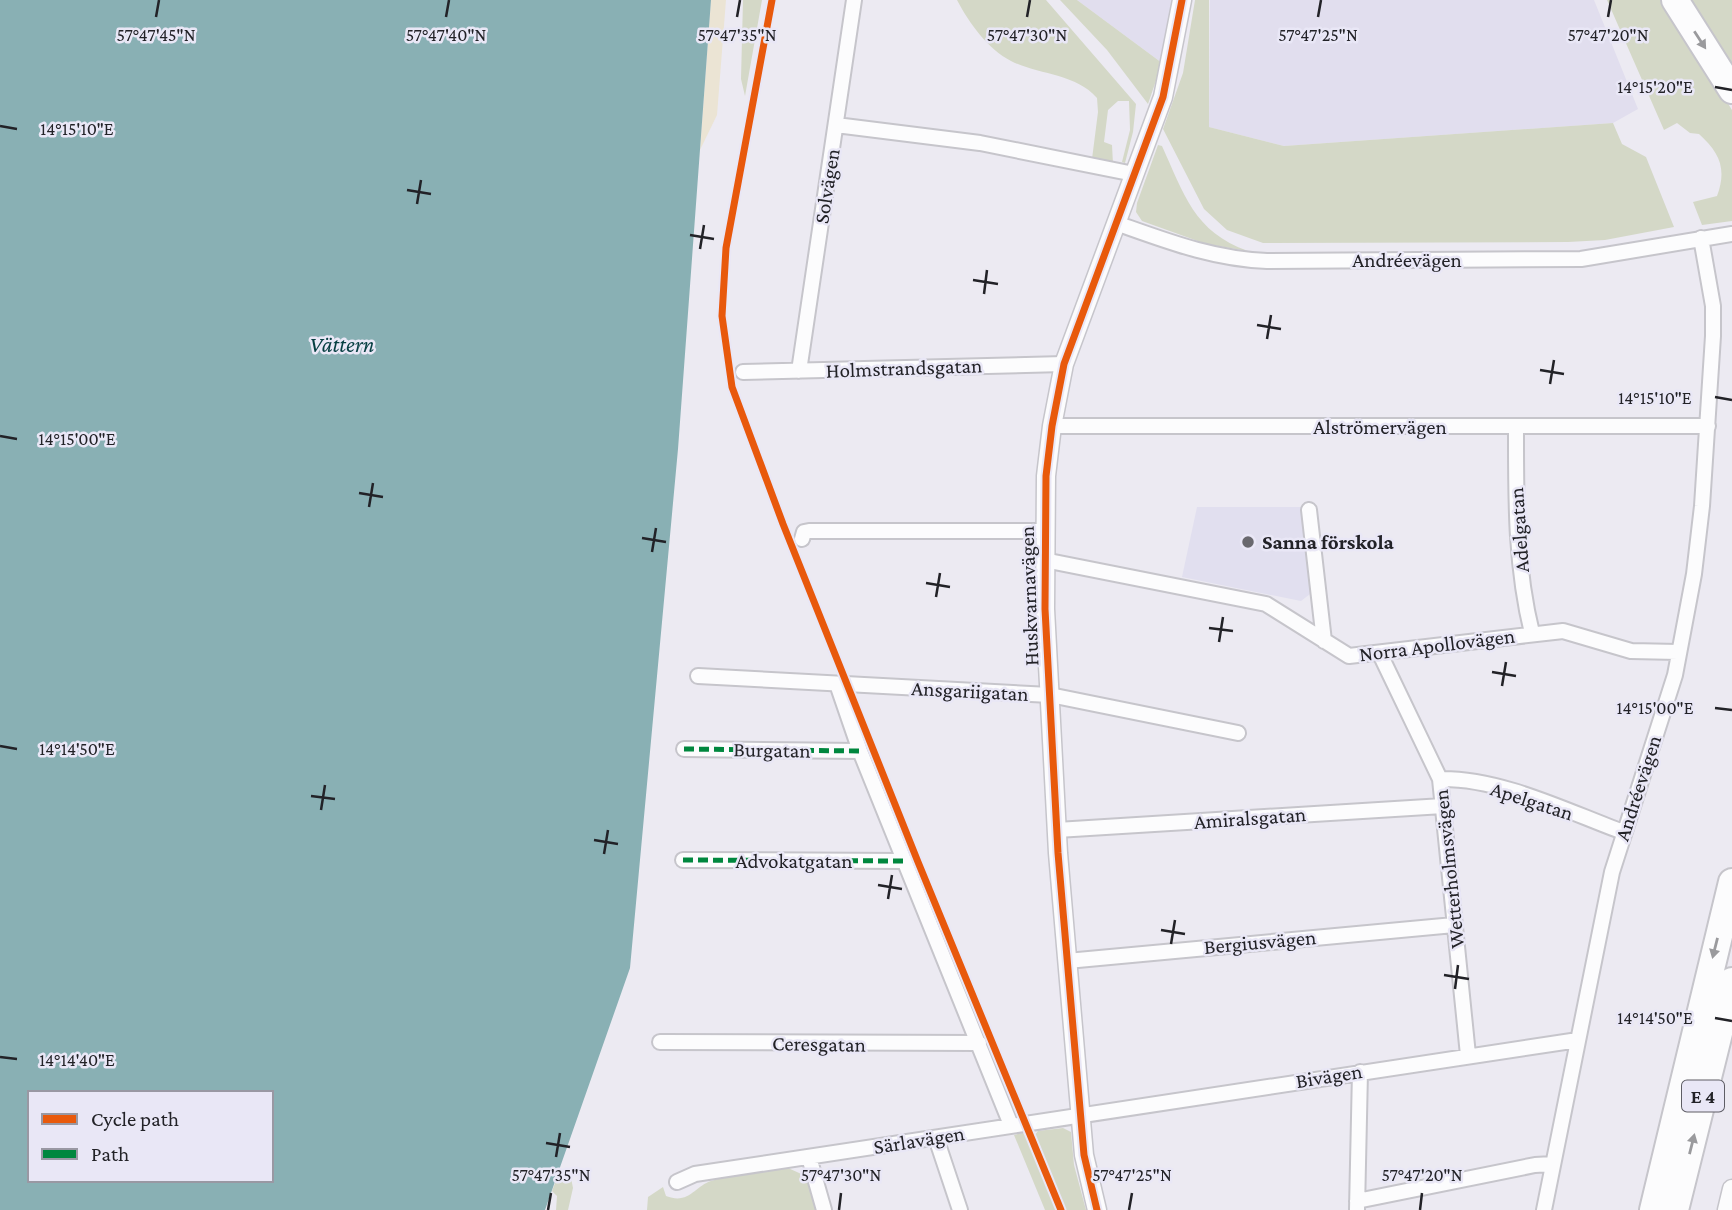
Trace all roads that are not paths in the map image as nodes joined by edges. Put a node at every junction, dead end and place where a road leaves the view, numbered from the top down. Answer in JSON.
{"nodes":[{"id":1,"x":854,"y":0,"type":"edge"},
{"id":2,"x":1182,"y":0,"type":"edge"},
{"id":3,"x":1675,"y":0,"type":"edge"},
{"id":4,"x":1732,"y":90,"type":"edge"},
{"id":5,"x":836,"y":125,"type":"junction"},
{"id":6,"x":1134,"y":174,"type":"junction"},
{"id":7,"x":1116,"y":223,"type":"junction"},
{"id":8,"x":1732,"y":234,"type":"edge"},
{"id":9,"x":1701,"y":238,"type":"junction"},
{"id":10,"x":1064,"y":364,"type":"junction"},
{"id":11,"x":799,"y":371,"type":"junction"},
{"id":12,"x":743,"y":372,"type":"dead end"},
{"id":13,"x":1052,"y":426,"type":"junction"},
{"id":14,"x":1516,"y":426,"type":"junction"},
{"id":15,"x":1708,"y":426,"type":"junction"},
{"id":16,"x":1308,"y":510,"type":"dead end"},
{"id":17,"x":1044,"y":531,"type":"junction"},
{"id":18,"x":802,"y":539,"type":"dead end"},
{"id":19,"x":1044,"y":559,"type":"junction"},
{"id":20,"x":1532,"y":633,"type":"junction"},
{"id":21,"x":1324,"y":641,"type":"junction"},
{"id":22,"x":1678,"y":652,"type":"junction"},
{"id":23,"x":1380,"y":654,"type":"junction"},
{"id":24,"x":698,"y":676,"type":"dead end"},
{"id":25,"x":837,"y":684,"type":"junction"},
{"id":26,"x":1050,"y":695,"type":"junction"},
{"id":27,"x":1238,"y":733,"type":"dead end"},
{"id":28,"x":684,"y":749,"type":"dead end"},
{"id":29,"x":860,"y":751,"type":"junction"},
{"id":30,"x":1440,"y":779,"type":"junction"},
{"id":31,"x":1443,"y":806,"type":"junction"},
{"id":32,"x":1057,"y":830,"type":"junction"},
{"id":33,"x":1623,"y":832,"type":"junction"},
{"id":34,"x":683,"y":860,"type":"dead end"},
{"id":35,"x":905,"y":861,"type":"junction"},
{"id":36,"x":1732,"y":882,"type":"edge"},
{"id":37,"x":1454,"y":925,"type":"junction"},
{"id":38,"x":1067,"y":961,"type":"junction"},
{"id":39,"x":1732,"y":981,"type":"edge"},
{"id":40,"x":1578,"y":1040,"type":"junction"},
{"id":41,"x":660,"y":1042,"type":"dead end"},
{"id":42,"x":979,"y":1043,"type":"junction"},
{"id":43,"x":1468,"y":1055,"type":"junction"},
{"id":44,"x":1360,"y":1072,"type":"junction"},
{"id":45,"x":1080,"y":1114,"type":"junction"},
{"id":46,"x":1011,"y":1125,"type":"junction"},
{"id":47,"x":936,"y":1138,"type":"junction"},
{"id":48,"x":809,"y":1157,"type":"junction"},
{"id":49,"x":1553,"y":1164,"type":"junction"},
{"id":50,"x":677,"y":1182,"type":"dead end"},
{"id":51,"x":1732,"y":1189,"type":"edge"},
{"id":52,"x":1357,"y":1205,"type":"edge"},
{"id":53,"x":824,"y":1210,"type":"edge"},
{"id":54,"x":960,"y":1210,"type":"edge"},
{"id":55,"x":1097,"y":1210,"type":"edge"},
{"id":56,"x":1544,"y":1210,"type":"edge"},
{"id":57,"x":1653,"y":1210,"type":"edge"},
{"id":58,"x":1675,"y":1210,"type":"edge"},
{"id":59,"x":1727,"y":1210,"type":"edge"}],
"edges":[{"from":1,"to":5,"type":"street","name":"Solvägen"},
{"from":2,"to":6,"type":"street","name":"Huskvarnavägen"},
{"from":3,"to":4,"type":"highway","one_way":true},
{"from":5,"to":6,"type":"street"},
{"from":5,"to":11,"type":"street","name":"Solvägen"},
{"from":6,"to":7,"type":"street","name":"Huskvarnavägen"},
{"from":7,"to":9,"type":"street","name":"Andréevägen"},
{"from":7,"to":10,"type":"street","name":"Huskvarnavägen"},
{"from":8,"to":9,"type":"street","name":"Andréevägen"},
{"from":9,"to":15,"type":"street","name":"Andréevägen"},
{"from":10,"to":11,"type":"street","name":"Holmstrandsgatan"},
{"from":10,"to":13,"type":"street","name":"Huskvarnavägen"},
{"from":11,"to":12,"type":"street","name":"Holmstrandsgatan"},
{"from":13,"to":14,"type":"street","name":"Alströmervägen"},
{"from":13,"to":17,"type":"street","name":"Huskvarnavägen"},
{"from":14,"to":15,"type":"street","name":"Alströmervägen"},
{"from":14,"to":20,"type":"street","name":"Adelgatan"},
{"from":15,"to":22,"type":"street","name":"Andréevägen"},
{"from":16,"to":21,"type":"street"},
{"from":17,"to":18,"type":"street"},
{"from":17,"to":19,"type":"street","name":"Huskvarnavägen"},
{"from":19,"to":21,"type":"street","name":"Norra Apollovägen"},
{"from":19,"to":26,"type":"street","name":"Huskvarnavägen"},
{"from":20,"to":22,"type":"street","name":"Norra Apollovägen"},
{"from":20,"to":23,"type":"street","name":"Norra Apollovägen"},
{"from":21,"to":23,"type":"street","name":"Norra Apollovägen"},
{"from":22,"to":33,"type":"street","name":"Andréevägen"},
{"from":23,"to":30,"type":"street","name":"Wetterholmsvägen"},
{"from":24,"to":25,"type":"street","name":"Ansgariigatan"},
{"from":25,"to":26,"type":"street","name":"Ansgariigatan"},
{"from":25,"to":29,"type":"street"},
{"from":26,"to":27,"type":"street","name":"Ansgariigatan"},
{"from":26,"to":32,"type":"street","name":"Huskvarnavägen"},
{"from":28,"to":29,"type":"street","name":"Burgatan"},
{"from":29,"to":35,"type":"street"},
{"from":30,"to":31,"type":"street","name":"Wetterholmsvägen"},
{"from":30,"to":33,"type":"street","name":"Apelgatan"},
{"from":31,"to":32,"type":"street","name":"Amiralsgatan"},
{"from":31,"to":37,"type":"street","name":"Wetterholmsvägen"},
{"from":32,"to":38,"type":"street","name":"Huskvarnavägen"},
{"from":33,"to":40,"type":"street","name":"Andréevägen"},
{"from":34,"to":35,"type":"street","name":"Advokatgatan"},
{"from":35,"to":42,"type":"street"},
{"from":36,"to":57,"type":"highway","number":"E 4","one_way":true},
{"from":37,"to":38,"type":"street","name":"Bergiusvägen"},
{"from":37,"to":43,"type":"street","name":"Wetterholmsvägen"},
{"from":38,"to":45,"type":"street","name":"Huskvarnavägen"},
{"from":58,"to":39,"type":"highway","number":"E 4","one_way":true},
{"from":40,"to":43,"type":"street","name":"Bivägen"},
{"from":40,"to":49,"type":"street","name":"Andréevägen"},
{"from":41,"to":42,"type":"street","name":"Ceresgatan"},
{"from":42,"to":46,"type":"street"},
{"from":43,"to":44,"type":"street","name":"Bivägen"},
{"from":44,"to":45,"type":"street","name":"Bivägen"},
{"from":44,"to":52,"type":"street"},
{"from":45,"to":46,"type":"street","name":"Särlavägen"},
{"from":45,"to":55,"type":"street","name":"Huskvarnavägen"},
{"from":46,"to":47,"type":"street","name":"Särlavägen"},
{"from":47,"to":48,"type":"street","name":"Särlavägen"},
{"from":47,"to":54,"type":"street"},
{"from":48,"to":50,"type":"street","name":"Särlavägen"},
{"from":48,"to":53,"type":"street"},
{"from":49,"to":52,"type":"street"},
{"from":49,"to":56,"type":"street","name":"Andréevägen"},
{"from":51,"to":59,"type":"street"}]}
